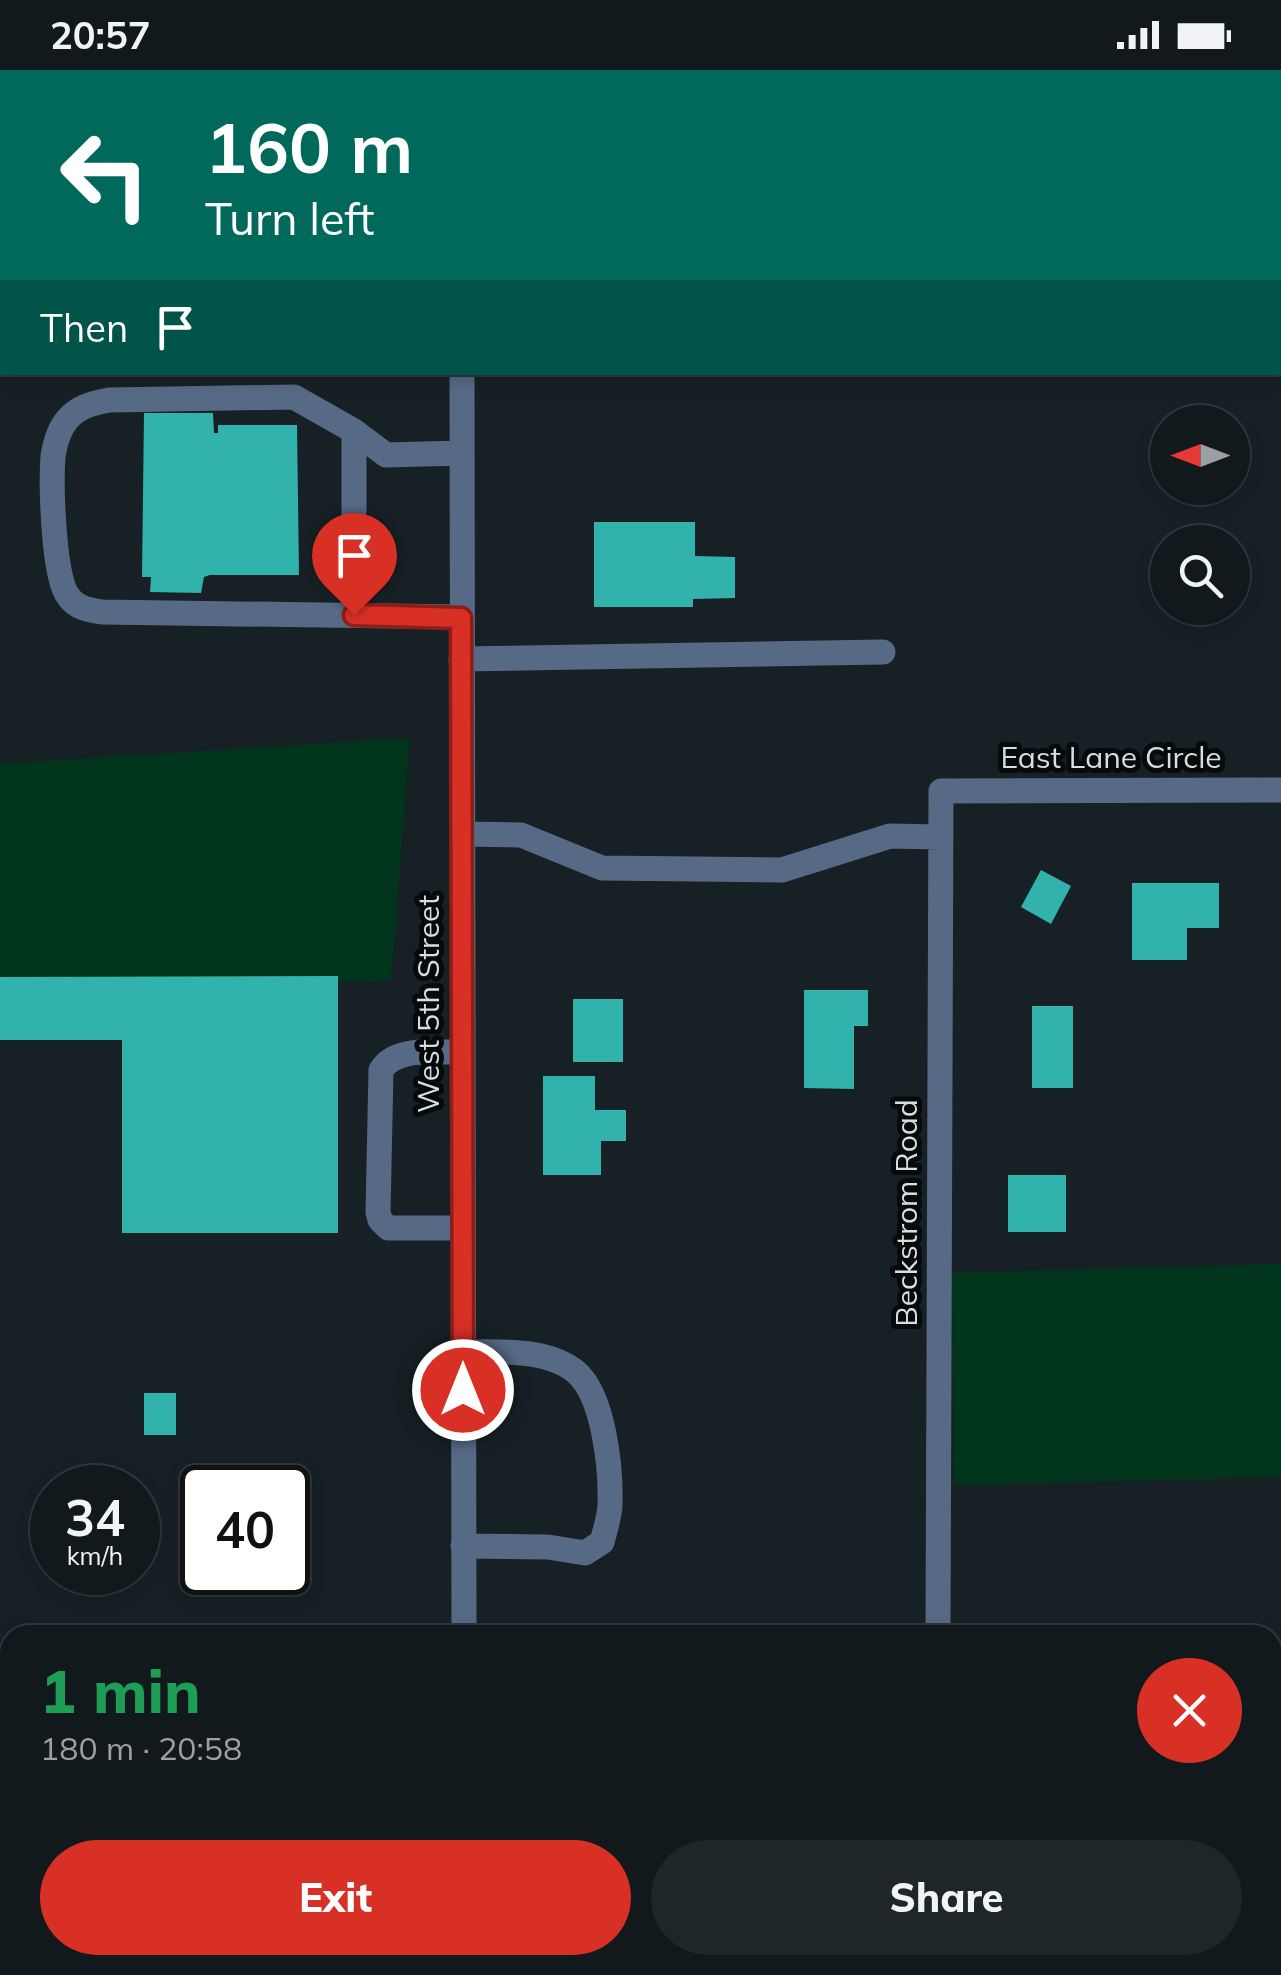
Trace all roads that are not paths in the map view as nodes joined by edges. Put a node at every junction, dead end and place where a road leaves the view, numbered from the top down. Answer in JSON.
{"nodes":[{"id":1,"x":462,"y":375,"type":"edge"},
{"id":2,"x":354,"y":431,"type":"junction"},
{"id":3,"x":461,"y":453,"type":"junction"},
{"id":4,"x":354,"y":615,"type":"junction"},
{"id":5,"x":461,"y":618,"type":"junction"},
{"id":6,"x":883,"y":652,"type":"dead end"},
{"id":7,"x":461,"y":659,"type":"junction"},
{"id":8,"x":1281,"y":790,"type":"edge"},
{"id":9,"x":941,"y":791,"type":"joint"},
{"id":10,"x":462,"y":834,"type":"junction"},
{"id":11,"x":940,"y":837,"type":"junction"},
{"id":12,"x":462,"y":1052,"type":"junction"},
{"id":13,"x":462,"y":1228,"type":"junction"},
{"id":14,"x":463,"y":1352,"type":"junction"},
{"id":15,"x":463,"y":1546,"type":"junction"},
{"id":16,"x":464,"y":1625,"type":"edge"},
{"id":17,"x":938,"y":1625,"type":"edge"}],
"edges":[{"from":1,"to":3,"type":"street","name":"West 5th Street"},
{"from":2,"to":3,"type":"street"},
{"from":2,"to":4,"type":"street"},
{"from":2,"to":4,"type":"street"},
{"from":3,"to":5,"type":"street","name":"West 5th Street"},
{"from":4,"to":5,"type":"street"},
{"from":5,"to":7,"type":"street","name":"West 5th Street"},
{"from":6,"to":7,"type":"street"},
{"from":7,"to":10,"type":"street","name":"West 5th Street"},
{"from":8,"to":9,"type":"street","name":"East Lane Circle"},
{"from":9,"to":11,"type":"street","name":"Beckstrom Road"},
{"from":10,"to":11,"type":"street"},
{"from":10,"to":12,"type":"street","name":"West 5th Street"},
{"from":11,"to":17,"type":"street","name":"Beckstrom Road"},
{"from":12,"to":13,"type":"street","name":"West 5th Street"},
{"from":12,"to":13,"type":"street"},
{"from":13,"to":14,"type":"street","name":"West 5th Street"},
{"from":14,"to":15,"type":"street","name":"West 5th Street"},
{"from":14,"to":15,"type":"street"},
{"from":15,"to":16,"type":"street","name":"West 5th Street"}]}
